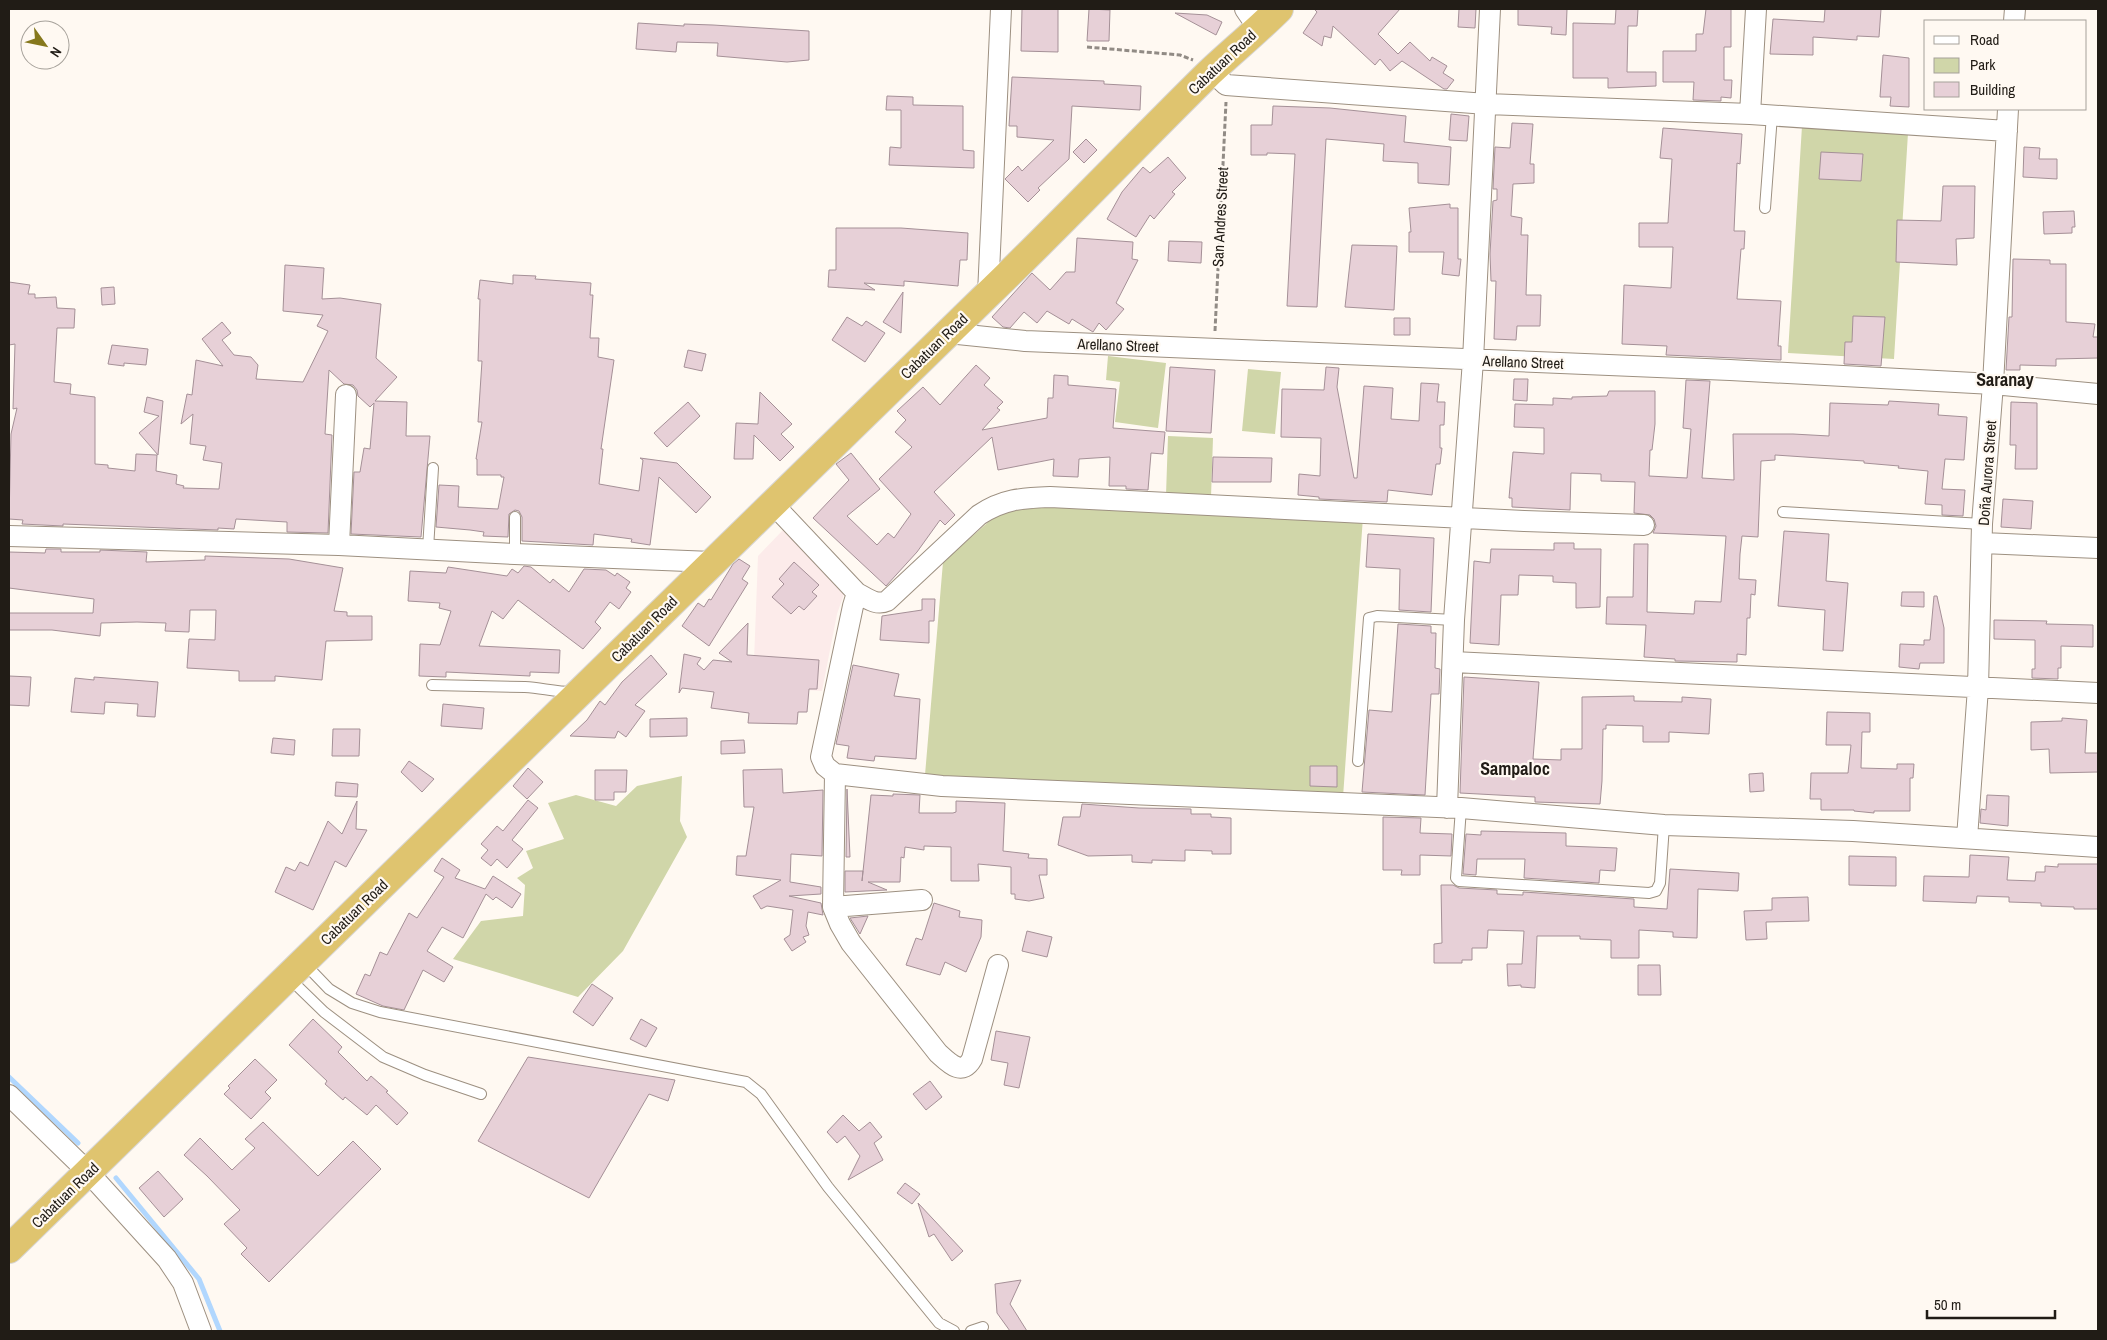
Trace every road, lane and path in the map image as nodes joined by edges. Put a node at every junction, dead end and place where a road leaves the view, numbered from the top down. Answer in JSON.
{"nodes":[{"id":1,"x":1001,"y":9,"type":"edge"},
{"id":2,"x":1279,"y":9,"type":"edge"},
{"id":3,"x":1490,"y":9,"type":"edge"},
{"id":4,"x":1756,"y":9,"type":"edge"},
{"id":5,"x":1252,"y":18,"type":"edge"},
{"id":6,"x":1087,"y":47,"type":"dead end"},
{"id":7,"x":1219,"y":78,"type":"junction"},
{"id":8,"x":1487,"y":104,"type":"junction"},
{"id":9,"x":2008,"y":110,"type":"edge"},
{"id":10,"x":1750,"y":114,"type":"junction"},
{"id":11,"x":1772,"y":115,"type":"junction"},
{"id":12,"x":2007,"y":131,"type":"junction"},
{"id":13,"x":1765,"y":208,"type":"dead end"},
{"id":14,"x":988,"y":294,"type":"junction"},
{"id":15,"x":948,"y":333,"type":"junction"},
{"id":16,"x":1215,"y":349,"type":"junction"},
{"id":17,"x":1473,"y":360,"type":"junction"},
{"id":18,"x":1993,"y":384,"type":"junction"},
{"id":19,"x":2098,"y":394,"type":"edge"},
{"id":20,"x":346,"y":395,"type":"dead end"},
{"id":21,"x":433,"y":468,"type":"dead end"},
{"id":22,"x":772,"y":503,"type":"junction"},
{"id":23,"x":1784,"y":512,"type":"dead end"},
{"id":24,"x":515,"y":517,"type":"dead end"},
{"id":25,"x":1463,"y":518,"type":"junction"},
{"id":26,"x":1644,"y":525,"type":"dead end"},
{"id":27,"x":1982,"y":534,"type":"junction"},
{"id":28,"x":9,"y":536,"type":"edge"},
{"id":29,"x":338,"y":545,"type":"junction"},
{"id":30,"x":2098,"y":548,"type":"edge"},
{"id":31,"x":428,"y":549,"type":"junction"},
{"id":32,"x":515,"y":554,"type":"junction"},
{"id":33,"x":712,"y":562,"type":"junction"},
{"id":34,"x":857,"y":593,"type":"junction"},
{"id":35,"x":1454,"y":620,"type":"junction"},
{"id":36,"x":1453,"y":662,"type":"junction"},
{"id":37,"x":432,"y":685,"type":"dead end"},
{"id":38,"x":1978,"y":688,"type":"junction"},
{"id":39,"x":582,"y":692,"type":"junction"},
{"id":40,"x":2098,"y":693,"type":"edge"},
{"id":41,"x":1358,"y":761,"type":"dead end"},
{"id":42,"x":835,"y":774,"type":"junction"},
{"id":43,"x":1454,"y":808,"type":"junction"},
{"id":44,"x":1664,"y":825,"type":"junction"},
{"id":45,"x":1968,"y":838,"type":"junction"},
{"id":46,"x":2098,"y":846,"type":"edge"},
{"id":47,"x":922,"y":900,"type":"dead end"},
{"id":48,"x":833,"y":907,"type":"junction"},
{"id":49,"x":998,"y":965,"type":"dead end"},
{"id":50,"x":295,"y":969,"type":"junction"},
{"id":51,"x":9,"y":1094,"type":"edge"},
{"id":52,"x":481,"y":1094,"type":"dead end"},
{"id":53,"x":88,"y":1172,"type":"junction"},
{"id":54,"x":9,"y":1249,"type":"edge"},
{"id":55,"x":983,"y":1327,"type":"dead end"},
{"id":56,"x":201,"y":1331,"type":"edge"},
{"id":57,"x":954,"y":1331,"type":"edge"},
{"id":58,"x":971,"y":1331,"type":"edge"}],
"edges":[{"from":1,"to":14,"type":"street"},
{"from":2,"to":5,"type":"highway","name":"Cabatuan Road"},
{"from":3,"to":8,"type":"street"},
{"from":4,"to":10,"type":"street"},
{"from":5,"to":7,"type":"highway","name":"Cabatuan Road"},
{"from":6,"to":7,"type":"path"},
{"from":7,"to":8,"type":"street"},
{"from":7,"to":14,"type":"highway","name":"Cabatuan Road"},
{"from":7,"to":16,"type":"path","name":"San Andres Street"},
{"from":8,"to":10,"type":"street"},
{"from":8,"to":17,"type":"street"},
{"from":9,"to":12,"type":"street","name":"Doña Aurora Street"},
{"from":10,"to":11,"type":"street"},
{"from":11,"to":12,"type":"street"},
{"from":11,"to":13,"type":"lane"},
{"from":12,"to":18,"type":"street","name":"Doña Aurora Street"},
{"from":14,"to":15,"type":"highway","name":"Cabatuan Road"},
{"from":15,"to":16,"type":"street","name":"Arellano Street"},
{"from":15,"to":22,"type":"highway","name":"Cabatuan Road"},
{"from":16,"to":17,"type":"street","name":"Arellano Street"},
{"from":17,"to":18,"type":"street","name":"Arellano Street"},
{"from":17,"to":25,"type":"street"},
{"from":18,"to":19,"type":"street","name":"Arellano Street"},
{"from":18,"to":27,"type":"street","name":"Doña Aurora Street"},
{"from":20,"to":29,"type":"street"},
{"from":21,"to":31,"type":"lane"},
{"from":22,"to":33,"type":"highway","name":"Cabatuan Road"},
{"from":22,"to":34,"type":"street"},
{"from":23,"to":27,"type":"lane"},
{"from":24,"to":32,"type":"lane"},
{"from":25,"to":26,"type":"street"},
{"from":25,"to":34,"type":"street"},
{"from":25,"to":35,"type":"street"},
{"from":27,"to":30,"type":"street"},
{"from":27,"to":38,"type":"street","name":"Doña Aurora Street"},
{"from":28,"to":29,"type":"street"},
{"from":29,"to":31,"type":"street"},
{"from":31,"to":32,"type":"street"},
{"from":32,"to":33,"type":"street"},
{"from":33,"to":39,"type":"highway","name":"Cabatuan Road"},
{"from":34,"to":42,"type":"street"},
{"from":35,"to":36,"type":"street"},
{"from":35,"to":41,"type":"lane"},
{"from":36,"to":38,"type":"street"},
{"from":36,"to":43,"type":"street"},
{"from":37,"to":39,"type":"lane"},
{"from":38,"to":40,"type":"street"},
{"from":38,"to":45,"type":"street","name":"Doña Aurora Street"},
{"from":39,"to":50,"type":"highway","name":"Cabatuan Road"},
{"from":42,"to":43,"type":"street"},
{"from":42,"to":48,"type":"street"},
{"from":43,"to":44,"type":"street"},
{"from":43,"to":44,"type":"lane"},
{"from":44,"to":45,"type":"street"},
{"from":45,"to":46,"type":"street"},
{"from":47,"to":48,"type":"street"},
{"from":48,"to":49,"type":"street"},
{"from":50,"to":52,"type":"lane"},
{"from":50,"to":53,"type":"highway","name":"Cabatuan Road"},
{"from":50,"to":57,"type":"lane"},
{"from":51,"to":53,"type":"street"},
{"from":53,"to":54,"type":"highway","name":"Cabatuan Road"},
{"from":53,"to":56,"type":"street"},
{"from":55,"to":58,"type":"lane"}]}
